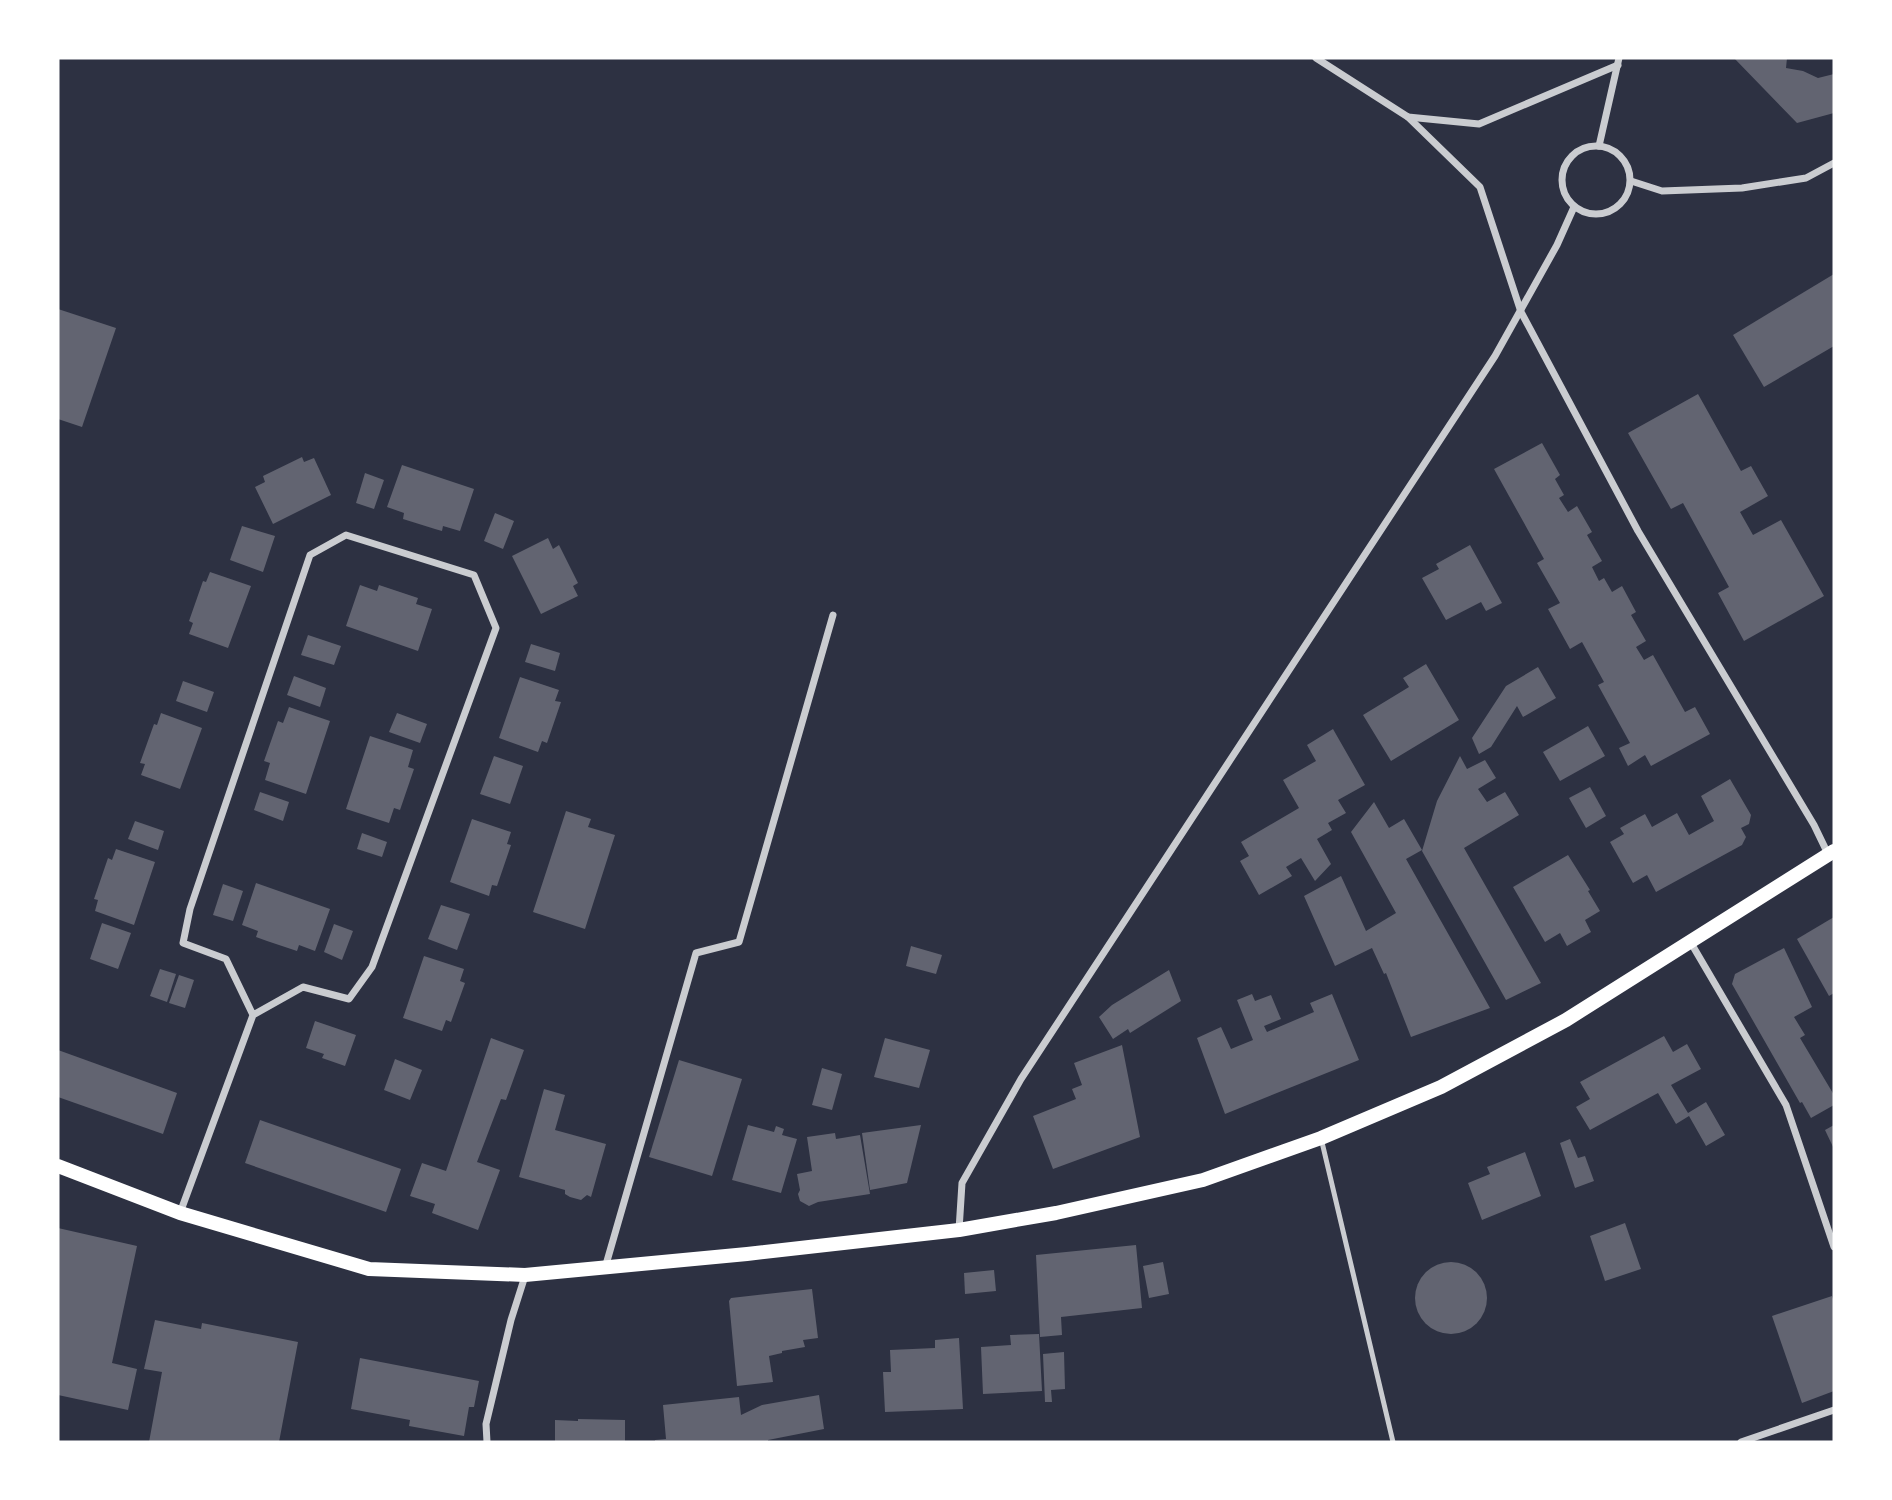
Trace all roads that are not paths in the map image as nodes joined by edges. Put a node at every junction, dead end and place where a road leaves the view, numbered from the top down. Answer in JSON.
{"nodes":[{"id":1,"x":1316,"y":58,"type":"edge"},
{"id":2,"x":1618,"y":62,"type":"edge"},
{"id":3,"x":1408,"y":117,"type":"junction"},
{"id":4,"x":1599,"y":146,"type":"junction"},
{"id":5,"x":1834,"y":163,"type":"edge"},
{"id":6,"x":1630,"y":181,"type":"junction"},
{"id":7,"x":1574,"y":207,"type":"junction"},
{"id":8,"x":1521,"y":312,"type":"junction"},
{"id":9,"x":833,"y":615,"type":"dead end"},
{"id":10,"x":1831,"y":853,"type":"edge"},
{"id":11,"x":1691,"y":943,"type":"junction"},
{"id":12,"x":253,"y":1015,"type":"junction"},
{"id":13,"x":1321,"y":1138,"type":"junction"},
{"id":14,"x":58,"y":1166,"type":"edge"},
{"id":15,"x":180,"y":1213,"type":"junction"},
{"id":16,"x":959,"y":1230,"type":"junction"},
{"id":17,"x":1834,"y":1247,"type":"edge"},
{"id":18,"x":605,"y":1269,"type":"junction"},
{"id":19,"x":525,"y":1275,"type":"junction"},
{"id":20,"x":1834,"y":1410,"type":"edge"},
{"id":21,"x":487,"y":1442,"type":"edge"},
{"id":22,"x":1393,"y":1442,"type":"edge"},
{"id":23,"x":1741,"y":1442,"type":"edge"}],
"edges":[{"from":1,"to":3,"type":"street"},
{"from":2,"to":3,"type":"street"},
{"from":2,"to":4,"type":"street"},
{"from":3,"to":8,"type":"street"},
{"from":4,"to":6,"type":"street"},
{"from":4,"to":7,"type":"street"},
{"from":5,"to":6,"type":"street"},
{"from":6,"to":7,"type":"street"},
{"from":7,"to":8,"type":"street"},
{"from":8,"to":10,"type":"street"},
{"from":8,"to":16,"type":"street"},
{"from":9,"to":18,"type":"street"},
{"from":10,"to":11,"type":"main road"},
{"from":11,"to":13,"type":"main road"},
{"from":11,"to":17,"type":"street"},
{"from":12,"to":12,"type":"street"},
{"from":12,"to":15,"type":"street"},
{"from":13,"to":16,"type":"main road"},
{"from":13,"to":22,"type":"lane"},
{"from":14,"to":15,"type":"main road"},
{"from":15,"to":19,"type":"main road"},
{"from":16,"to":18,"type":"main road"},
{"from":18,"to":19,"type":"main road"},
{"from":19,"to":21,"type":"street"},
{"from":20,"to":23,"type":"street"}]}
